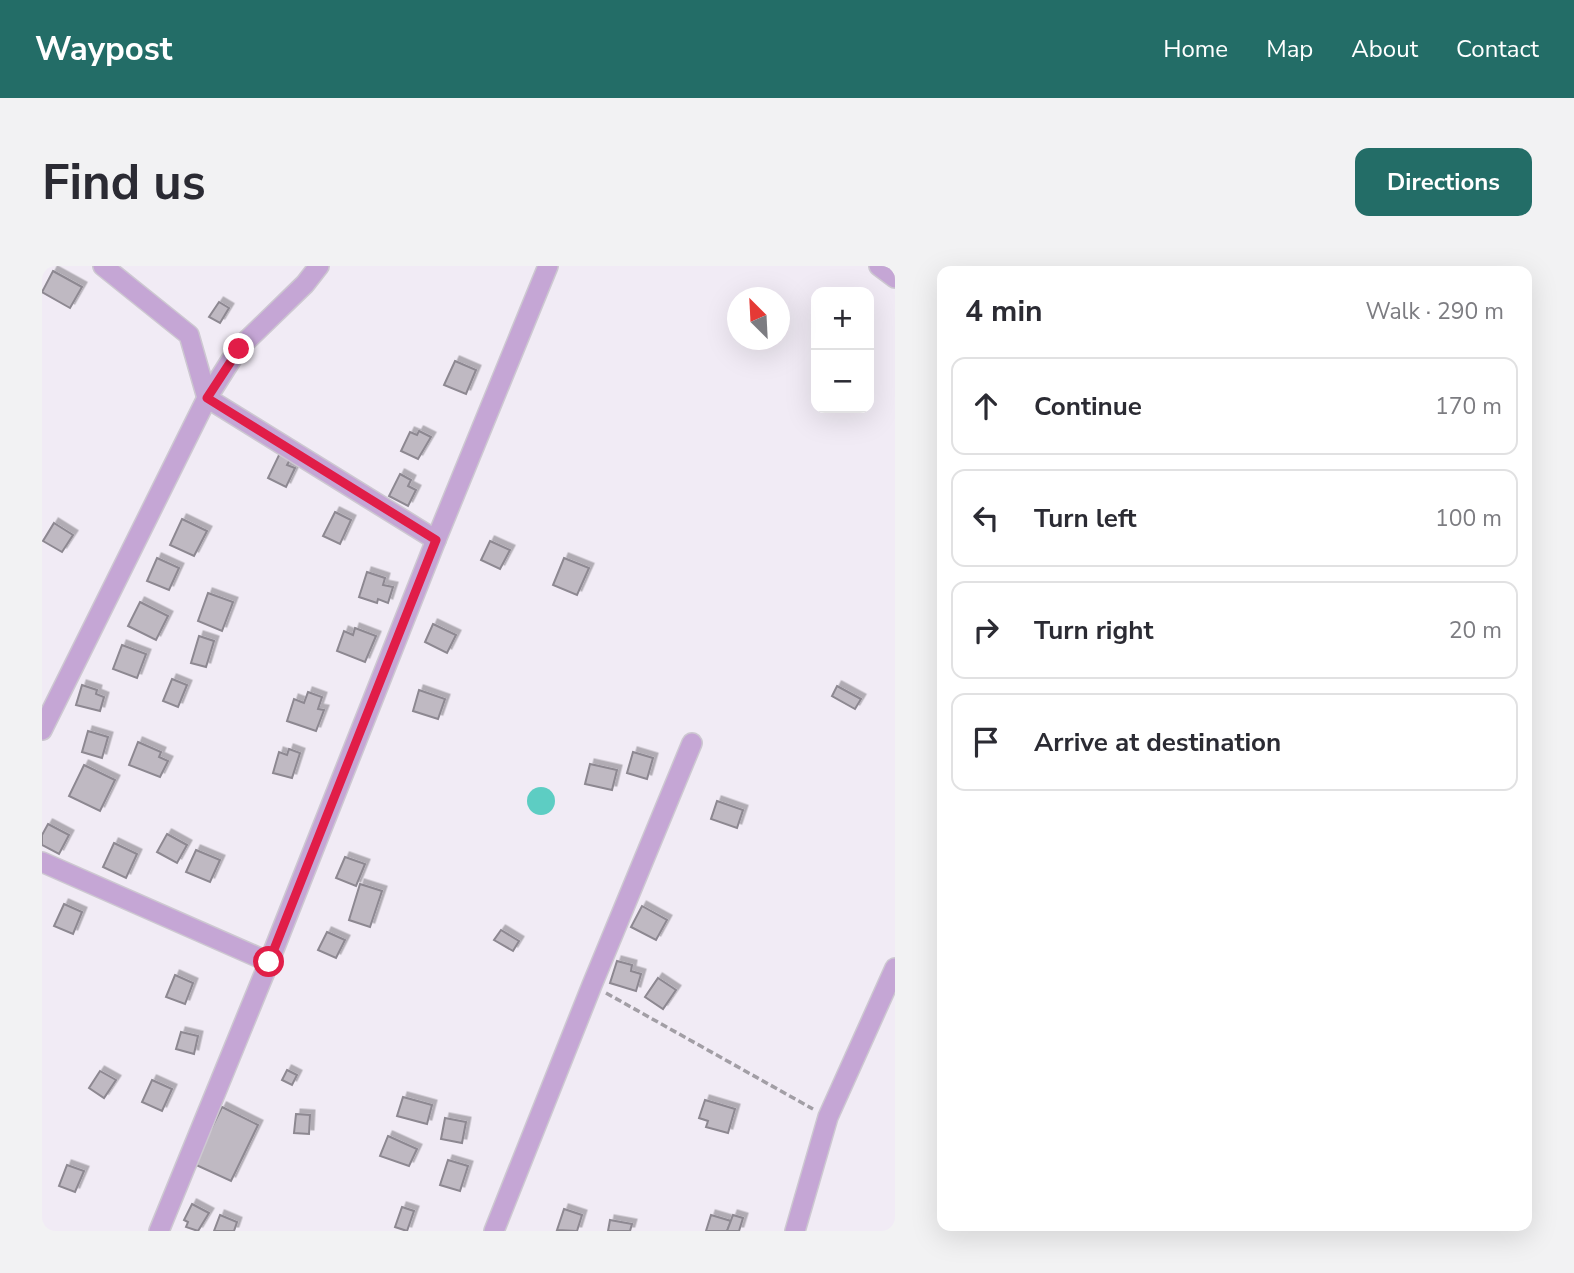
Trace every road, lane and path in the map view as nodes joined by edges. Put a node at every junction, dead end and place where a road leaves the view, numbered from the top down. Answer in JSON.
{"nodes":[{"id":1,"x":103,"y":266,"type":"edge"},
{"id":2,"x":319,"y":266,"type":"edge"},
{"id":3,"x":548,"y":266,"type":"edge"},
{"id":4,"x":879,"y":266,"type":"edge"},
{"id":5,"x":895,"y":278,"type":"edge"},
{"id":6,"x":207,"y":398,"type":"junction"},
{"id":7,"x":436,"y":540,"type":"junction"},
{"id":8,"x":42,"y":730,"type":"edge"},
{"id":9,"x":692,"y":743,"type":"dead end"},
{"id":10,"x":42,"y":862,"type":"edge"},
{"id":11,"x":269,"y":962,"type":"junction"},
{"id":12,"x":895,"y":968,"type":"edge"},
{"id":13,"x":592,"y":985,"type":"junction"},
{"id":14,"x":828,"y":1117,"type":"junction"},
{"id":15,"x":159,"y":1231,"type":"edge"},
{"id":16,"x":494,"y":1231,"type":"edge"},
{"id":17,"x":795,"y":1231,"type":"edge"}],
"edges":[{"from":1,"to":6,"type":"street"},
{"from":2,"to":6,"type":"street"},
{"from":3,"to":7,"type":"street"},
{"from":4,"to":5,"type":"street"},
{"from":6,"to":7,"type":"street"},
{"from":6,"to":8,"type":"street"},
{"from":7,"to":11,"type":"street"},
{"from":9,"to":13,"type":"street"},
{"from":10,"to":11,"type":"street"},
{"from":11,"to":15,"type":"street"},
{"from":12,"to":14,"type":"street"},
{"from":13,"to":14,"type":"path"},
{"from":13,"to":16,"type":"street"},
{"from":14,"to":17,"type":"street"}]}
